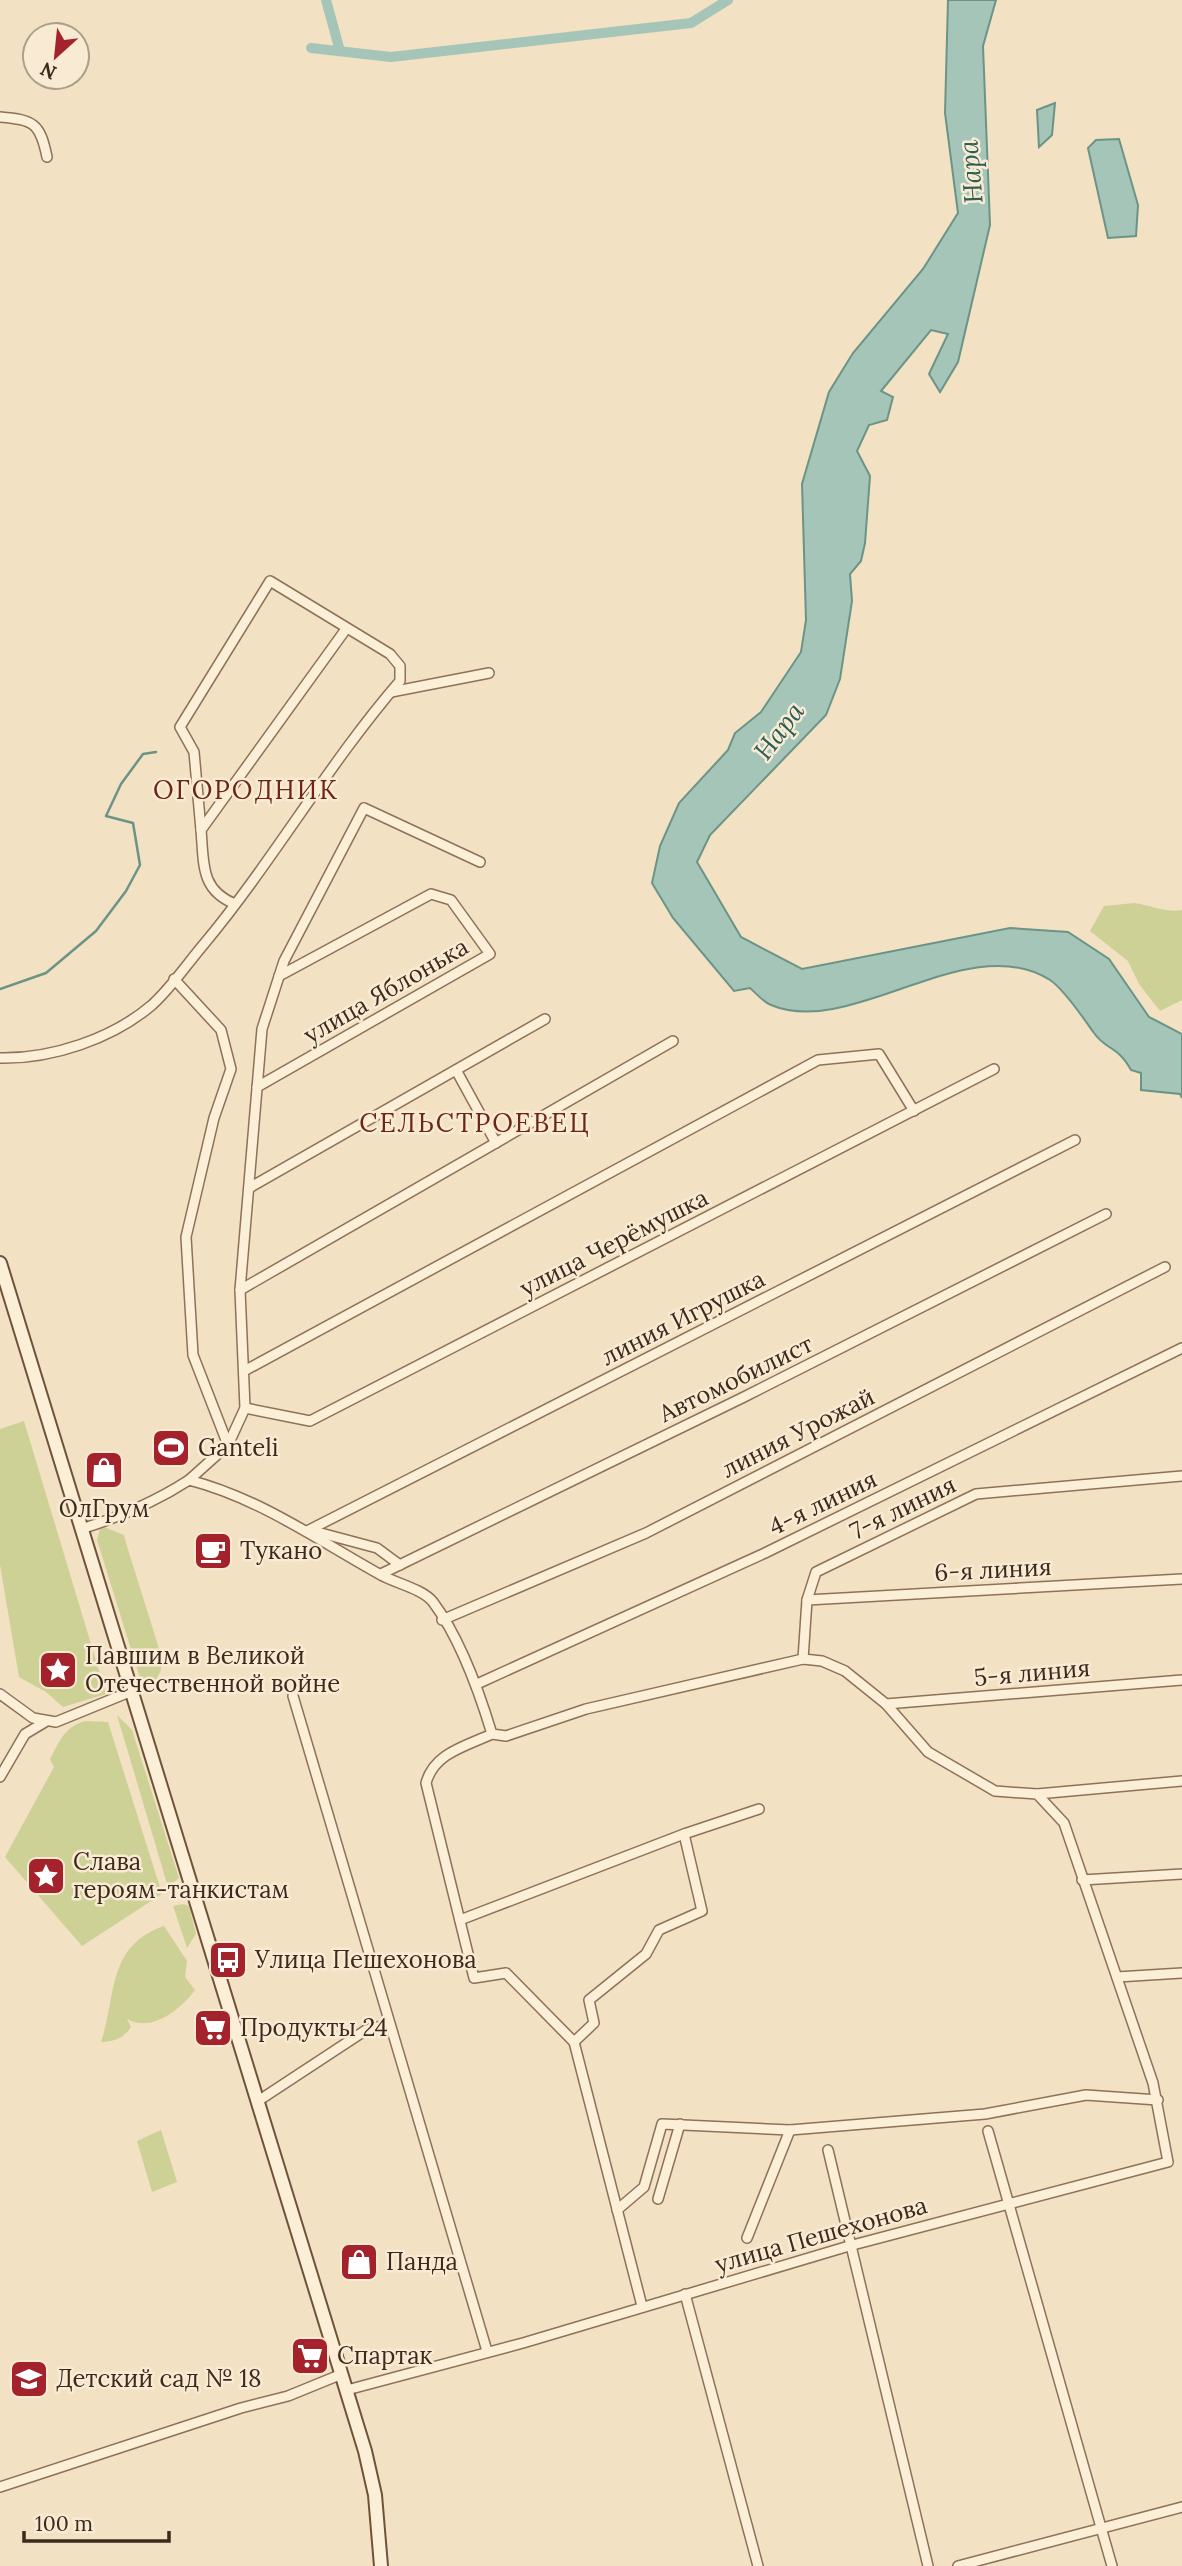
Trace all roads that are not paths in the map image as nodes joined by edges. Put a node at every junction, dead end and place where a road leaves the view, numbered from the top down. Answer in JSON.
{"nodes":[{"id":1,"x":0,"y":117,"type":"edge"},
{"id":2,"x":47,"y":157,"type":"dead end"},
{"id":3,"x":346,"y":629,"type":"junction"},
{"id":4,"x":489,"y":673,"type":"dead end"},
{"id":5,"x":390,"y":692,"type":"junction"},
{"id":6,"x":201,"y":830,"type":"junction"},
{"id":7,"x":480,"y":862,"type":"dead end"},
{"id":8,"x":235,"y":904,"type":"junction"},
{"id":9,"x":279,"y":976,"type":"junction"},
{"id":10,"x":174,"y":979,"type":"junction"},
{"id":11,"x":545,"y":1019,"type":"dead end"},
{"id":12,"x":674,"y":1041,"type":"dead end"},
{"id":13,"x":0,"y":1058,"type":"edge"},
{"id":14,"x":994,"y":1069,"type":"dead end"},
{"id":15,"x":456,"y":1070,"type":"junction"},
{"id":16,"x":257,"y":1087,"type":"junction"},
{"id":17,"x":914,"y":1111,"type":"junction"},
{"id":18,"x":1075,"y":1140,"type":"dead end"},
{"id":19,"x":496,"y":1143,"type":"junction"},
{"id":20,"x":249,"y":1188,"type":"junction"},
{"id":21,"x":1106,"y":1214,"type":"dead end"},
{"id":22,"x":0,"y":1264,"type":"edge"},
{"id":23,"x":1165,"y":1266,"type":"dead end"},
{"id":24,"x":240,"y":1290,"type":"junction"},
{"id":25,"x":1182,"y":1349,"type":"edge"},
{"id":26,"x":244,"y":1371,"type":"junction"},
{"id":27,"x":245,"y":1408,"type":"junction"},
{"id":28,"x":228,"y":1445,"type":"junction"},
{"id":29,"x":1182,"y":1476,"type":"edge"},
{"id":30,"x":189,"y":1480,"type":"junction"},
{"id":31,"x":81,"y":1529,"type":"junction"},
{"id":32,"x":309,"y":1530,"type":"junction"},
{"id":33,"x":400,"y":1565,"type":"junction"},
{"id":34,"x":381,"y":1574,"type":"junction"},
{"id":35,"x":1182,"y":1579,"type":"edge"},
{"id":36,"x":807,"y":1600,"type":"junction"},
{"id":37,"x":442,"y":1620,"type":"junction"},
{"id":38,"x":803,"y":1659,"type":"junction"},
{"id":39,"x":1182,"y":1680,"type":"edge"},
{"id":40,"x":477,"y":1684,"type":"junction"},
{"id":41,"x":132,"y":1691,"type":"junction"},
{"id":42,"x":0,"y":1694,"type":"edge"},
{"id":43,"x":293,"y":1696,"type":"dead end"},
{"id":44,"x":886,"y":1704,"type":"junction"},
{"id":45,"x":44,"y":1722,"type":"junction"},
{"id":46,"x":492,"y":1734,"type":"junction"},
{"id":47,"x":0,"y":1777,"type":"edge"},
{"id":48,"x":1182,"y":1781,"type":"edge"},
{"id":49,"x":1037,"y":1794,"type":"junction"},
{"id":50,"x":759,"y":1809,"type":"dead end"},
{"id":51,"x":684,"y":1834,"type":"junction"},
{"id":52,"x":1182,"y":1874,"type":"edge"},
{"id":53,"x":1082,"y":1880,"type":"junction"},
{"id":54,"x":460,"y":1920,"type":"junction"},
{"id":55,"x":1182,"y":1973,"type":"edge"},
{"id":56,"x":1117,"y":1977,"type":"junction"},
{"id":57,"x":389,"y":2024,"type":"junction"},
{"id":58,"x":574,"y":2042,"type":"junction"},
{"id":59,"x":1158,"y":2100,"type":"junction"},
{"id":60,"x":258,"y":2101,"type":"junction"},
{"id":61,"x":680,"y":2124,"type":"junction"},
{"id":62,"x":790,"y":2130,"type":"junction"},
{"id":63,"x":988,"y":2131,"type":"dead end"},
{"id":64,"x":828,"y":2150,"type":"dead end"},
{"id":65,"x":658,"y":2199,"type":"dead end"},
{"id":66,"x":1006,"y":2203,"type":"junction"},
{"id":67,"x":617,"y":2210,"type":"junction"},
{"id":68,"x":747,"y":2238,"type":"dead end"},
{"id":69,"x":849,"y":2246,"type":"junction"},
{"id":70,"x":685,"y":2294,"type":"junction"},
{"id":71,"x":642,"y":2306,"type":"junction"},
{"id":72,"x":487,"y":2351,"type":"junction"},
{"id":73,"x":342,"y":2374,"type":"junction"},
{"id":74,"x":347,"y":2390,"type":"junction"},
{"id":75,"x":0,"y":2487,"type":"edge"},
{"id":76,"x":1182,"y":2507,"type":"edge"},
{"id":77,"x":1101,"y":2526,"type":"junction"},
{"id":78,"x":381,"y":2566,"type":"edge"},
{"id":79,"x":758,"y":2566,"type":"edge"},
{"id":80,"x":928,"y":2566,"type":"edge"},
{"id":81,"x":958,"y":2566,"type":"edge"},
{"id":82,"x":1112,"y":2566,"type":"edge"}],
"edges":[{"from":1,"to":2,"type":"street"},
{"from":3,"to":5,"type":"street"},
{"from":3,"to":6,"type":"street"},
{"from":3,"to":6,"type":"street"},
{"from":4,"to":5,"type":"street"},
{"from":5,"to":8,"type":"street"},
{"from":6,"to":8,"type":"street"},
{"from":7,"to":9,"type":"street"},
{"from":8,"to":10,"type":"street"},
{"from":9,"to":16,"type":"street"},
{"from":9,"to":16,"type":"street","name":"улица Яблонька"},
{"from":10,"to":13,"type":"street"},
{"from":10,"to":28,"type":"street"},
{"from":11,"to":15,"type":"street"},
{"from":12,"to":19,"type":"street"},
{"from":14,"to":17,"type":"street","name":"улица Черёмушка"},
{"from":15,"to":19,"type":"street"},
{"from":15,"to":20,"type":"street"},
{"from":16,"to":20,"type":"street"},
{"from":17,"to":26,"type":"street"},
{"from":17,"to":27,"type":"street","name":"улица Черёмушка"},
{"from":18,"to":32,"type":"street","name":"линия Игрушка"},
{"from":19,"to":24,"type":"street"},
{"from":20,"to":24,"type":"street"},
{"from":21,"to":33,"type":"street","name":"Автомобилист"},
{"from":22,"to":31,"type":"main road"},
{"from":23,"to":37,"type":"street","name":"линия Урожай"},
{"from":24,"to":26,"type":"street"},
{"from":25,"to":40,"type":"street","name":"4-я линия"},
{"from":26,"to":27,"type":"street"},
{"from":27,"to":28,"type":"street"},
{"from":28,"to":30,"type":"street"},
{"from":29,"to":36,"type":"street","name":"7-я линия"},
{"from":30,"to":31,"type":"street"},
{"from":30,"to":32,"type":"street"},
{"from":31,"to":41,"type":"main road"},
{"from":32,"to":33,"type":"street"},
{"from":32,"to":34,"type":"street"},
{"from":33,"to":34,"type":"street","name":"Автомобилист"},
{"from":34,"to":37,"type":"street"},
{"from":35,"to":36,"type":"street","name":"6-я линия"},
{"from":36,"to":38,"type":"street","name":"7-я линия"},
{"from":37,"to":40,"type":"street"},
{"from":38,"to":44,"type":"street"},
{"from":38,"to":46,"type":"street"},
{"from":39,"to":44,"type":"street","name":"5-я линия"},
{"from":40,"to":46,"type":"street"},
{"from":41,"to":45,"type":"street"},
{"from":41,"to":60,"type":"main road"},
{"from":42,"to":45,"type":"street"},
{"from":43,"to":57,"type":"street"},
{"from":44,"to":49,"type":"street"},
{"from":45,"to":47,"type":"street"},
{"from":46,"to":54,"type":"street"},
{"from":48,"to":49,"type":"street"},
{"from":49,"to":53,"type":"street"},
{"from":50,"to":51,"type":"street"},
{"from":51,"to":54,"type":"street"},
{"from":51,"to":58,"type":"street"},
{"from":52,"to":53,"type":"street"},
{"from":53,"to":56,"type":"street"},
{"from":54,"to":58,"type":"street"},
{"from":55,"to":56,"type":"street"},
{"from":56,"to":59,"type":"street"},
{"from":57,"to":60,"type":"street"},
{"from":57,"to":72,"type":"street"},
{"from":58,"to":67,"type":"street"},
{"from":59,"to":62,"type":"street"},
{"from":59,"to":66,"type":"street","name":"улица Пешехонова"},
{"from":60,"to":73,"type":"main road"},
{"from":61,"to":62,"type":"street"},
{"from":61,"to":65,"type":"street"},
{"from":61,"to":67,"type":"street"},
{"from":62,"to":68,"type":"street"},
{"from":63,"to":66,"type":"street"},
{"from":64,"to":69,"type":"street"},
{"from":66,"to":69,"type":"street","name":"улица Пешехонова"},
{"from":66,"to":77,"type":"street"},
{"from":67,"to":71,"type":"street"},
{"from":69,"to":70,"type":"street","name":"улица Пешехонова"},
{"from":69,"to":80,"type":"street"},
{"from":70,"to":71,"type":"street","name":"улица Пешехонова"},
{"from":70,"to":79,"type":"street"},
{"from":71,"to":72,"type":"street","name":"улица Пешехонова"},
{"from":72,"to":74,"type":"street","name":"улица Пешехонова"},
{"from":73,"to":74,"type":"main road"},
{"from":73,"to":75,"type":"street"},
{"from":74,"to":78,"type":"main road"},
{"from":76,"to":77,"type":"street"},
{"from":77,"to":81,"type":"street"},
{"from":77,"to":82,"type":"street"}]}
